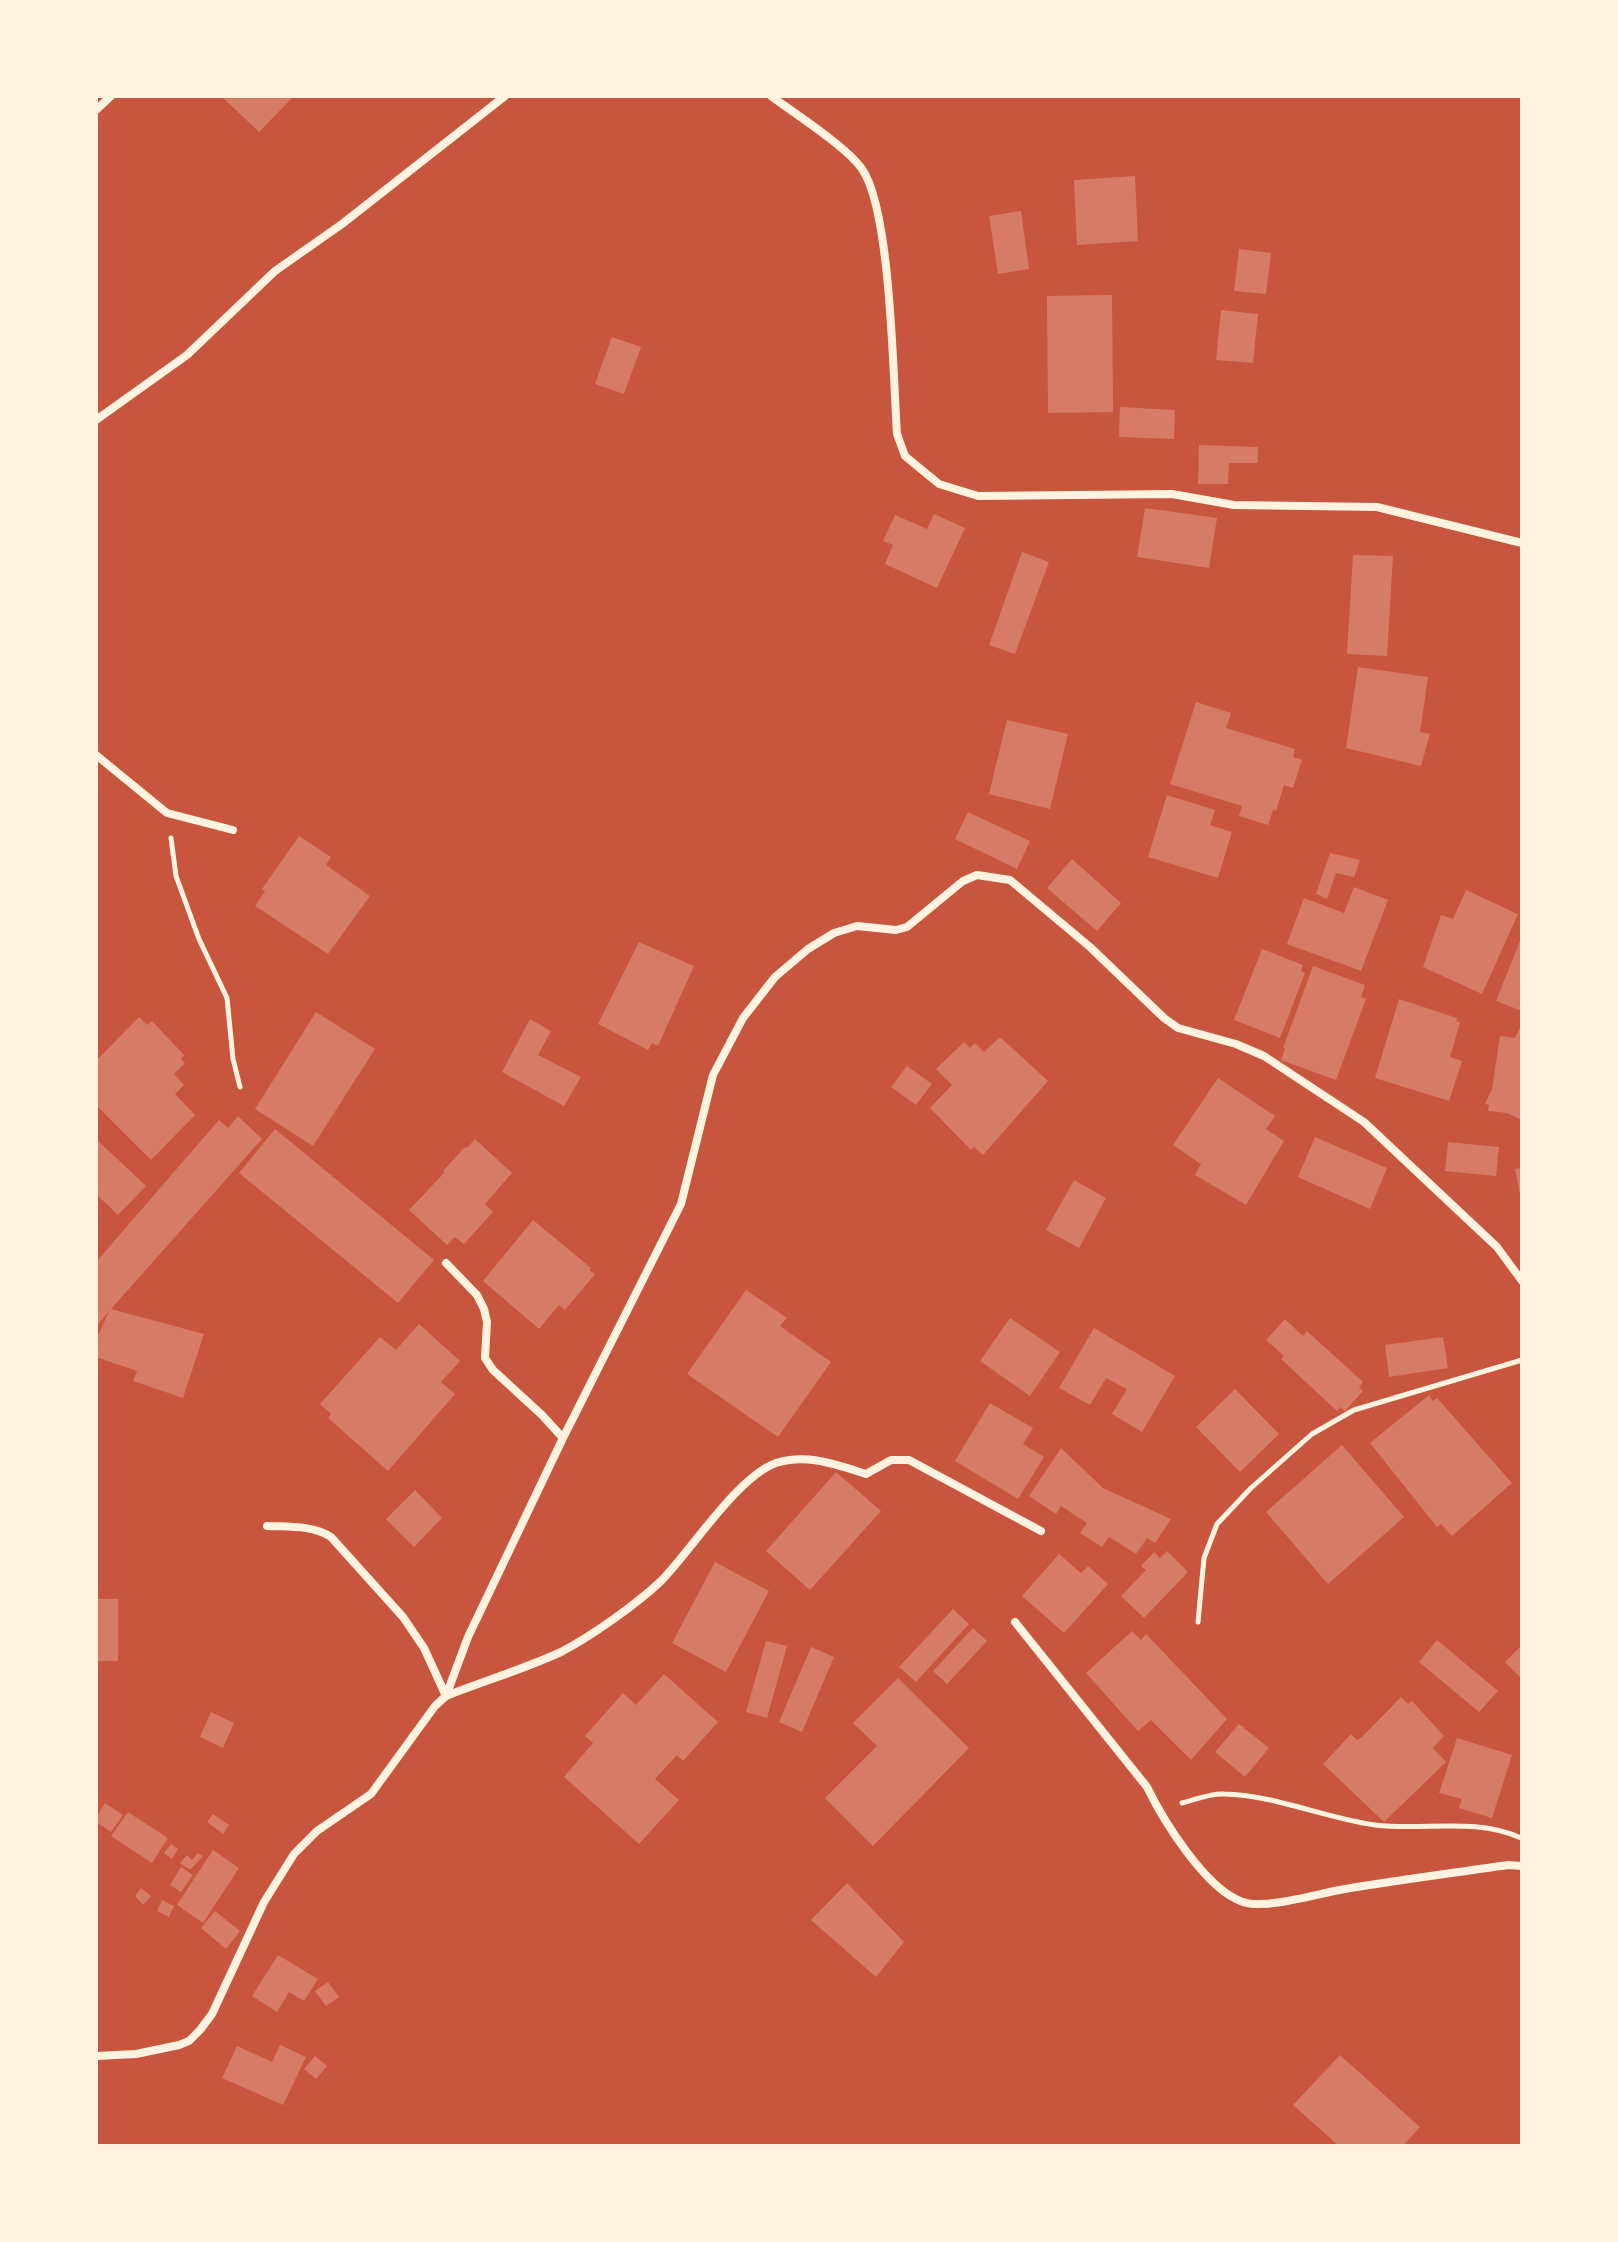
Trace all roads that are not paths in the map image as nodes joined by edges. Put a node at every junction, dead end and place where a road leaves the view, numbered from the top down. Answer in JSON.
{"nodes":[{"id":1,"x":111,"y":96,"type":"edge"},
{"id":2,"x":505,"y":96,"type":"edge"},
{"id":3,"x":771,"y":96,"type":"edge"},
{"id":4,"x":97,"y":108,"type":"edge"},
{"id":5,"x":96,"y":420,"type":"edge"},
{"id":6,"x":1522,"y":543,"type":"edge"},
{"id":7,"x":96,"y":755,"type":"edge"},
{"id":8,"x":233,"y":830,"type":"dead end"},
{"id":9,"x":446,"y":1263,"type":"dead end"},
{"id":10,"x":1522,"y":1281,"type":"edge"},
{"id":11,"x":563,"y":1438,"type":"junction"},
{"id":12,"x":267,"y":1526,"type":"dead end"},
{"id":13,"x":1041,"y":1531,"type":"dead end"},
{"id":14,"x":1015,"y":1622,"type":"dead end"},
{"id":15,"x":446,"y":1696,"type":"junction"},
{"id":16,"x":1522,"y":1866,"type":"edge"},
{"id":17,"x":96,"y":2056,"type":"edge"}],
"edges":[{"from":1,"to":4,"type":"street"},
{"from":2,"to":5,"type":"street"},
{"from":3,"to":6,"type":"street"},
{"from":7,"to":8,"type":"street"},
{"from":9,"to":11,"type":"street"},
{"from":10,"to":11,"type":"street"},
{"from":11,"to":15,"type":"street"},
{"from":12,"to":15,"type":"street"},
{"from":13,"to":15,"type":"street"},
{"from":14,"to":16,"type":"street"},
{"from":15,"to":17,"type":"street"}]}
